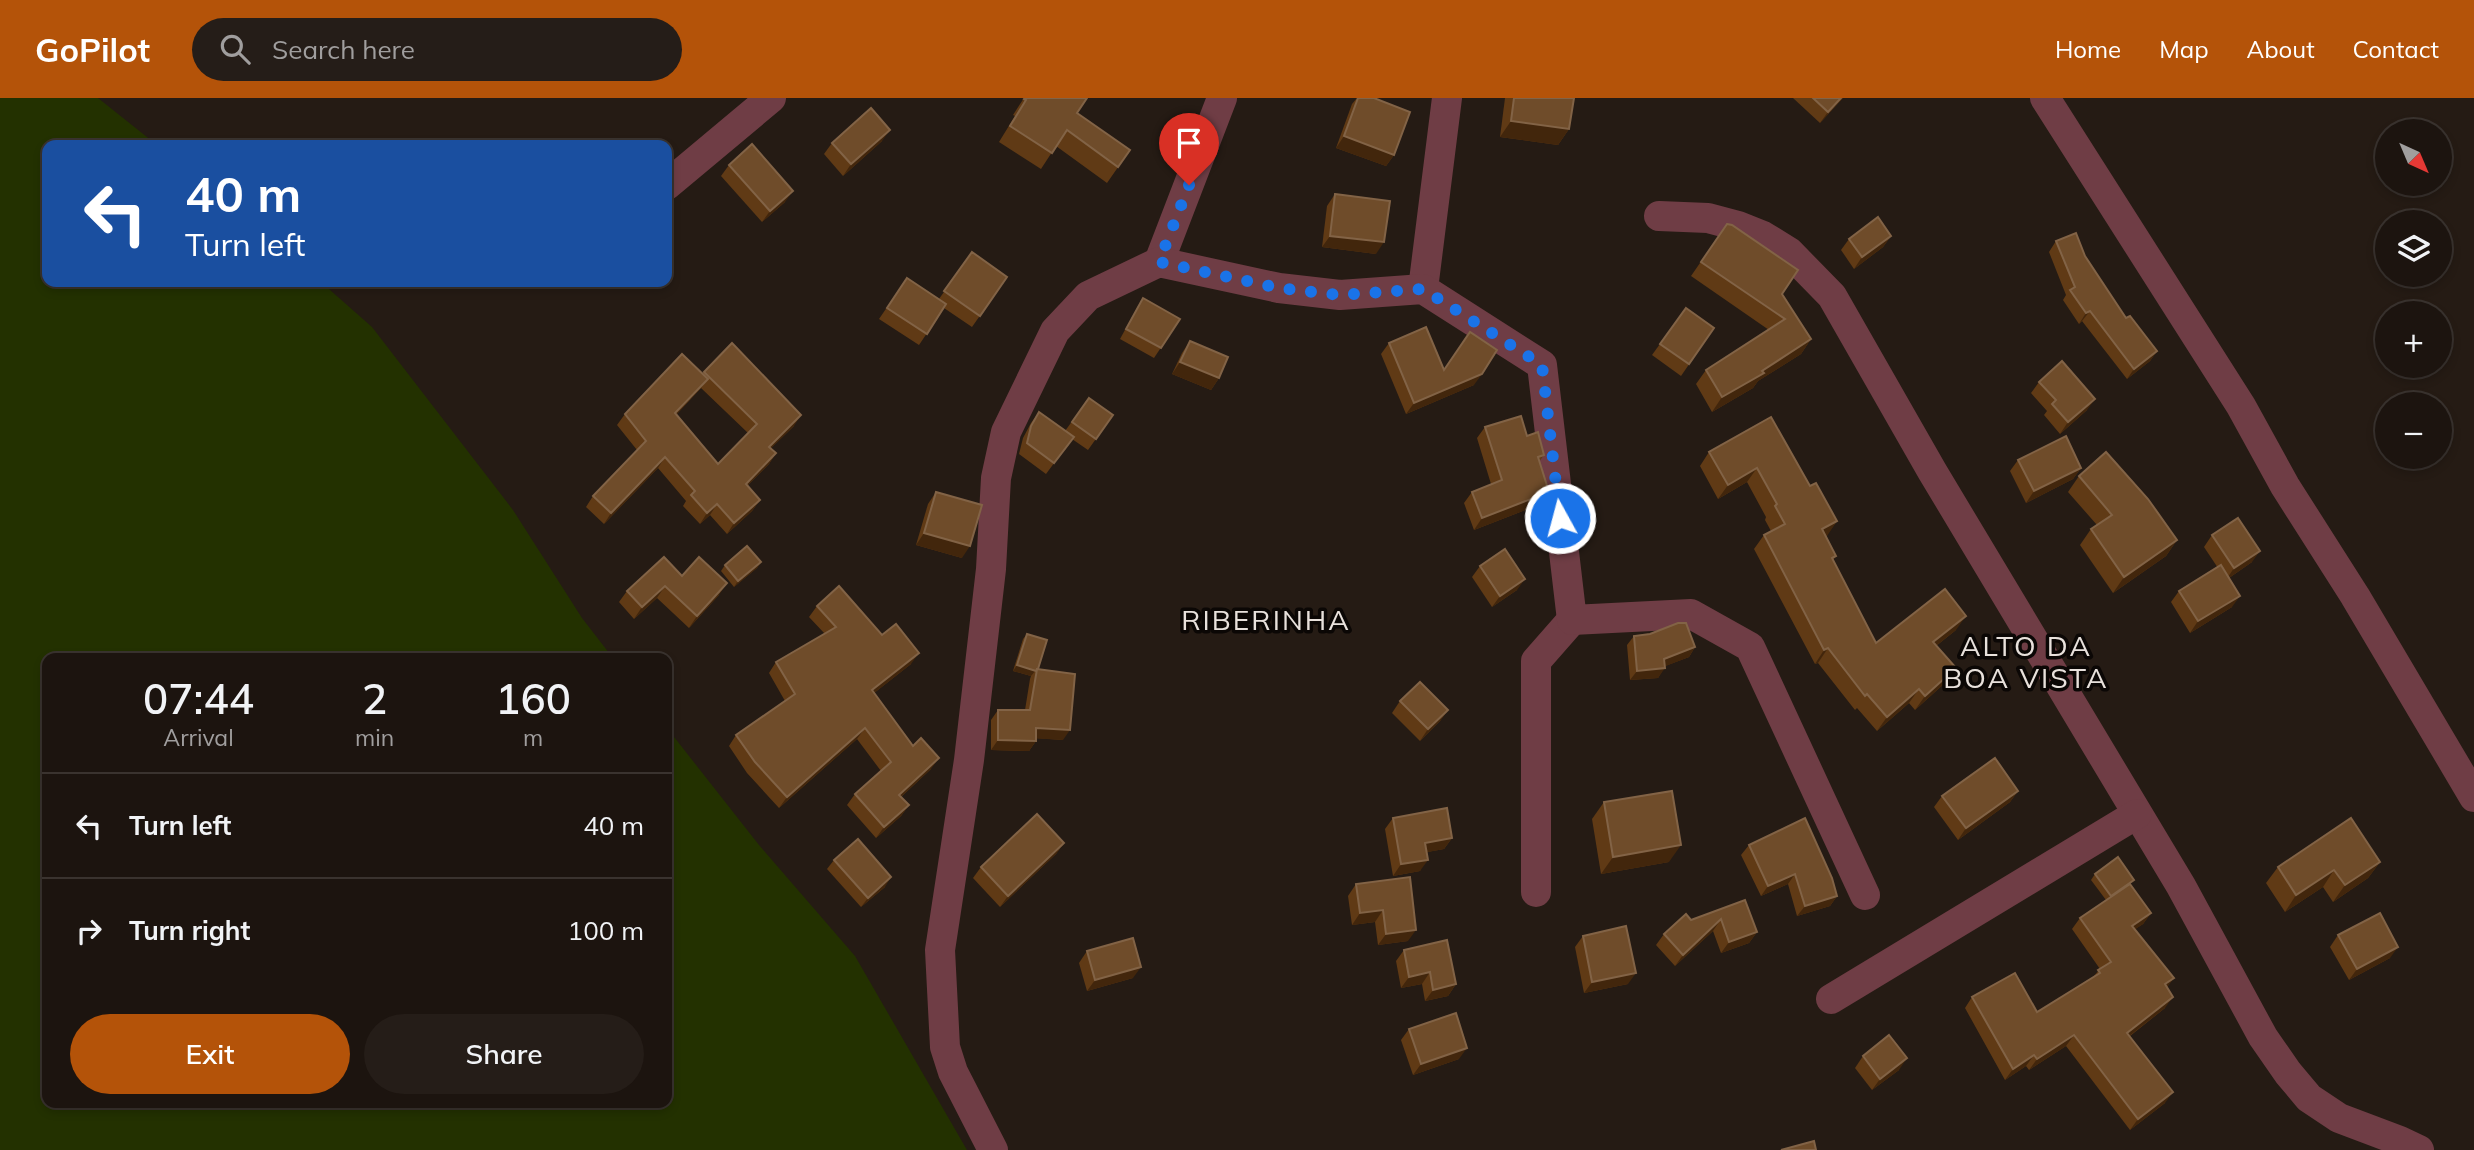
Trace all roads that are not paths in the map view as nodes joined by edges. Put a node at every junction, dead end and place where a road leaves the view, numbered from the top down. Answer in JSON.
{"nodes":[{"id":1,"x":771,"y":98,"type":"edge"},
{"id":2,"x":1222,"y":98,"type":"edge"},
{"id":3,"x":1447,"y":98,"type":"edge"},
{"id":4,"x":2045,"y":98,"type":"edge"},
{"id":5,"x":672,"y":181,"type":"edge"},
{"id":6,"x":1658,"y":216,"type":"dead end"},
{"id":7,"x":1159,"y":262,"type":"junction"},
{"id":8,"x":1423,"y":289,"type":"junction"},
{"id":9,"x":1572,"y":620,"type":"junction"},
{"id":10,"x":2474,"y":797,"type":"edge"},
{"id":11,"x":2137,"y":814,"type":"junction"},
{"id":12,"x":1536,"y":892,"type":"dead end"},
{"id":13,"x":1865,"y":895,"type":"dead end"},
{"id":14,"x":1831,"y":999,"type":"dead end"},
{"id":15,"x":993,"y":1150,"type":"edge"},
{"id":16,"x":2419,"y":1150,"type":"edge"}],
"edges":[{"from":1,"to":5,"type":"street"},
{"from":2,"to":7,"type":"street"},
{"from":3,"to":8,"type":"street"},
{"from":4,"to":10,"type":"street"},
{"from":6,"to":11,"type":"street"},
{"from":7,"to":8,"type":"street"},
{"from":7,"to":15,"type":"street"},
{"from":8,"to":9,"type":"street"},
{"from":9,"to":12,"type":"street"},
{"from":9,"to":13,"type":"street"},
{"from":11,"to":14,"type":"street"},
{"from":11,"to":16,"type":"street"}]}
